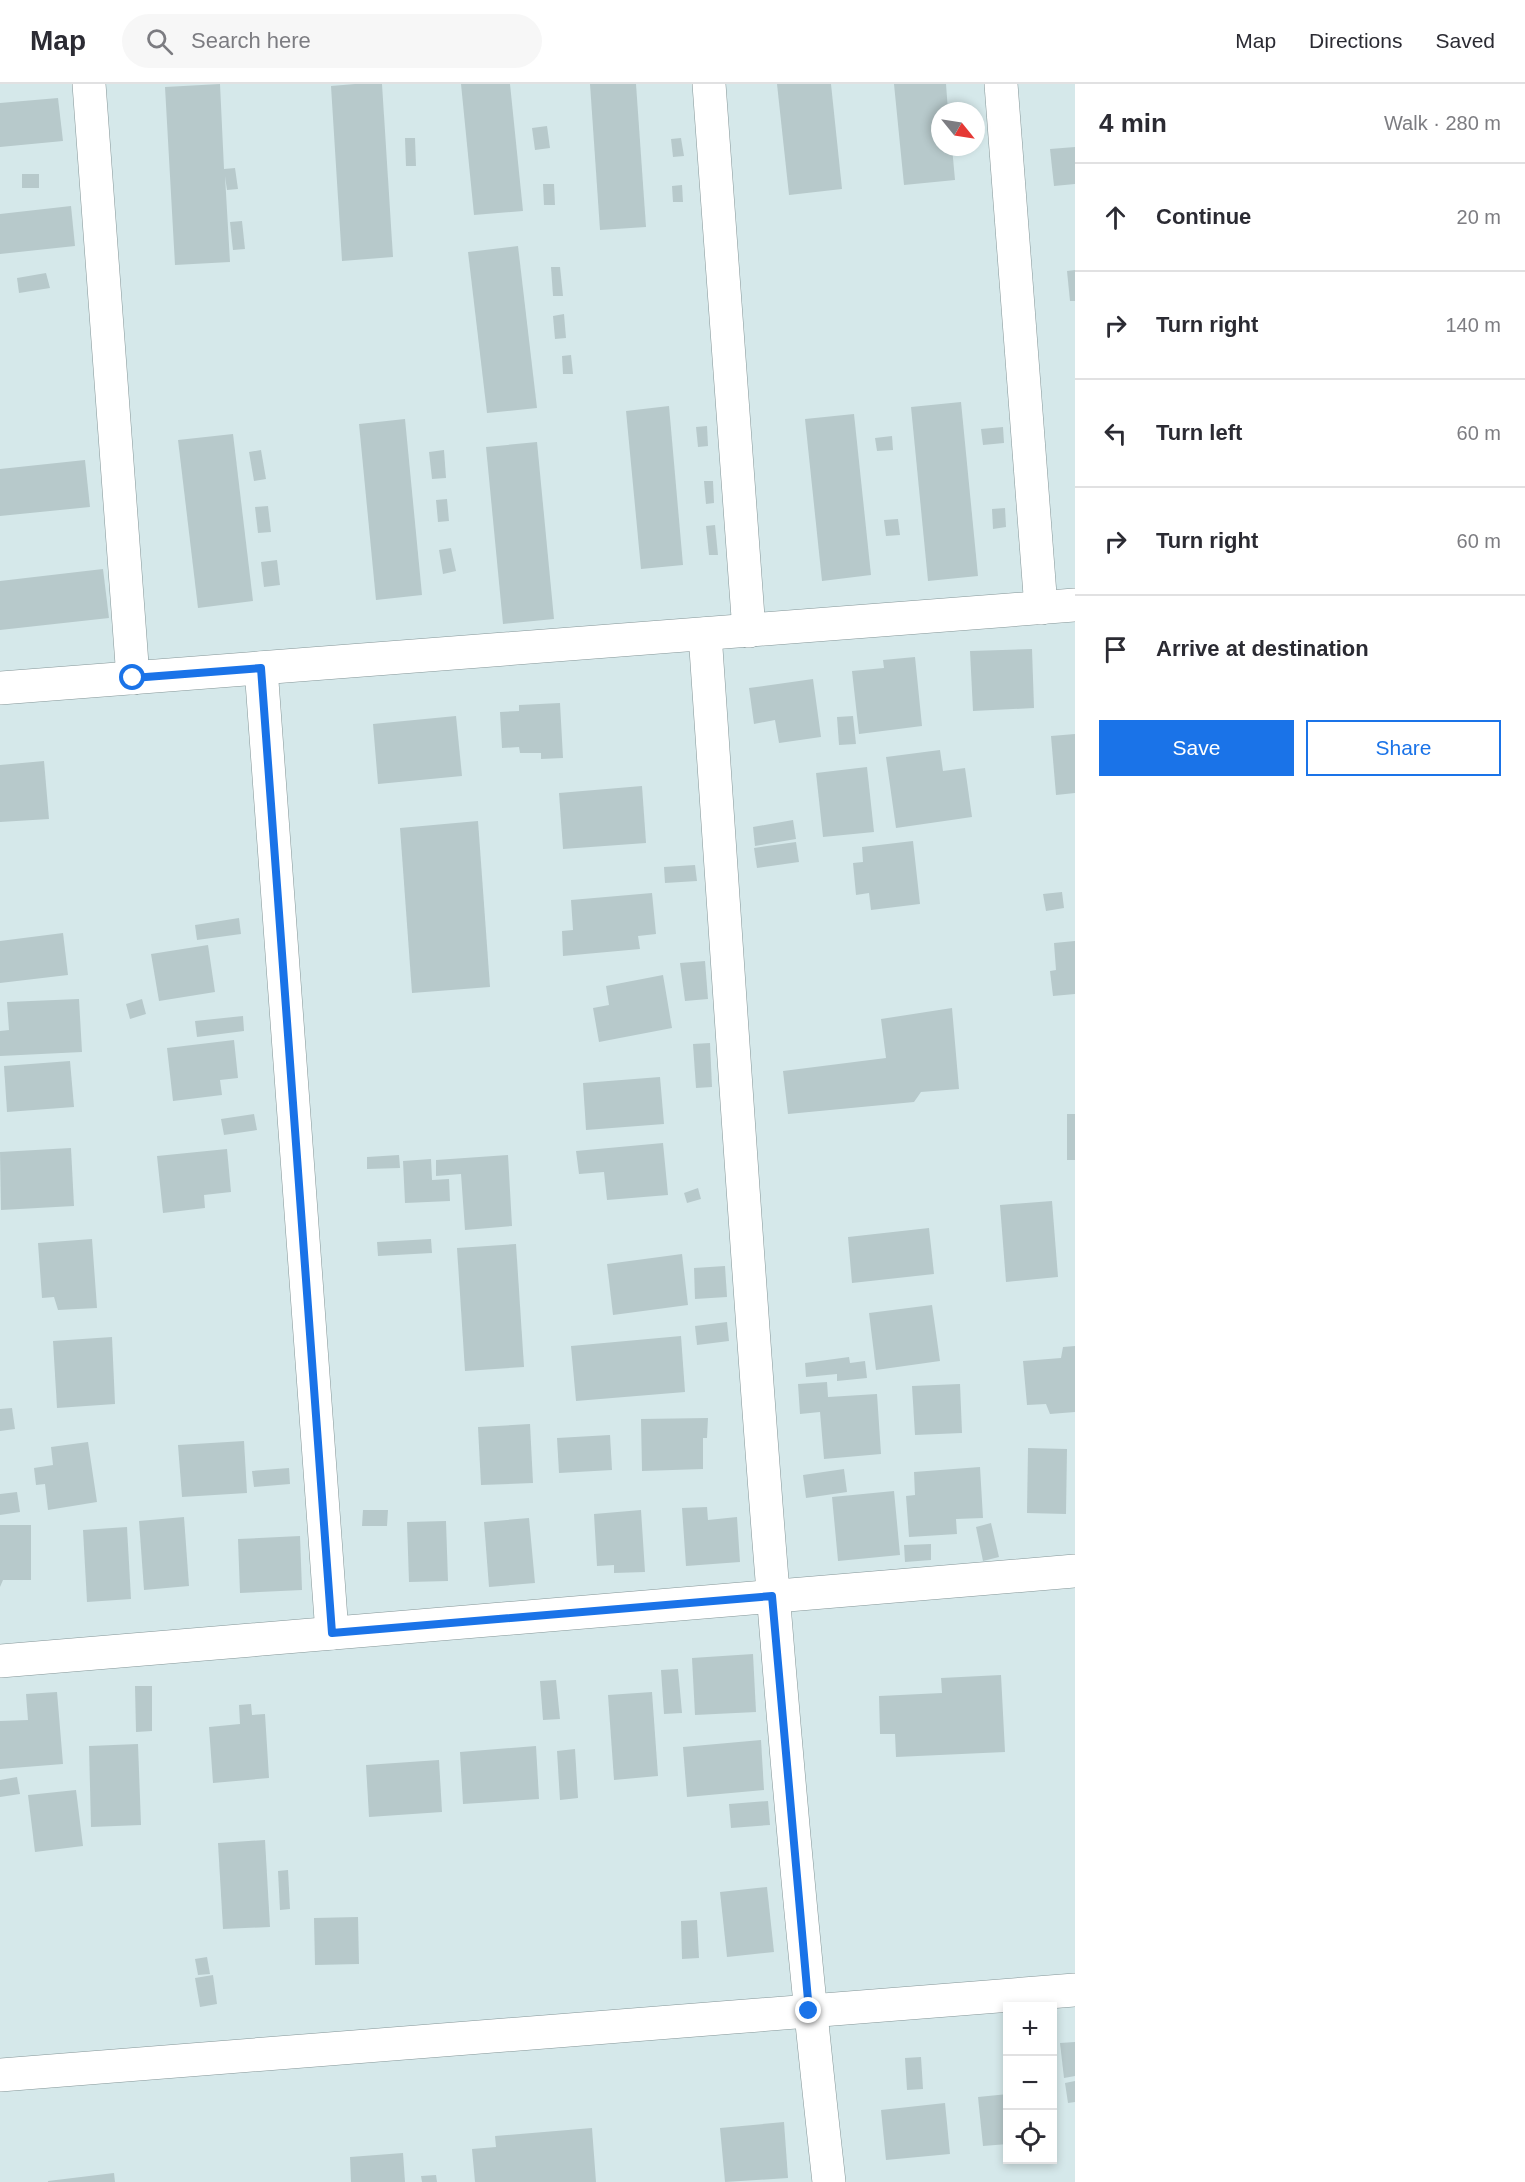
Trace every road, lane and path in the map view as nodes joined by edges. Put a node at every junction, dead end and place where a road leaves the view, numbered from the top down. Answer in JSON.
{"nodes":[{"id":1,"x":89,"y":84,"type":"edge"},
{"id":2,"x":710,"y":84,"type":"edge"},
{"id":3,"x":1001,"y":84,"type":"edge"},
{"id":4,"x":1075,"y":606,"type":"edge"},
{"id":5,"x":1041,"y":608,"type":"junction"},
{"id":6,"x":749,"y":631,"type":"junction"},
{"id":7,"x":705,"y":634,"type":"junction"},
{"id":8,"x":261,"y":668,"type":"junction"},
{"id":9,"x":133,"y":678,"type":"junction"},
{"id":10,"x":0,"y":688,"type":"edge"},
{"id":11,"x":1075,"y":1571,"type":"edge"},
{"id":12,"x":772,"y":1596,"type":"junction"},
{"id":13,"x":332,"y":1633,"type":"junction"},
{"id":14,"x":0,"y":1661,"type":"edge"},
{"id":15,"x":1075,"y":1990,"type":"edge"},
{"id":16,"x":809,"y":2011,"type":"junction"},
{"id":17,"x":0,"y":2075,"type":"edge"},
{"id":18,"x":829,"y":2182,"type":"edge"}],
"edges":[{"from":1,"to":9,"type":"street"},
{"from":2,"to":6,"type":"street"},
{"from":3,"to":5,"type":"street"},
{"from":4,"to":5,"type":"street"},
{"from":5,"to":6,"type":"street"},
{"from":6,"to":7,"type":"street"},
{"from":7,"to":8,"type":"street"},
{"from":7,"to":12,"type":"street"},
{"from":8,"to":9,"type":"street"},
{"from":8,"to":13,"type":"street"},
{"from":9,"to":10,"type":"street"},
{"from":11,"to":12,"type":"street"},
{"from":12,"to":13,"type":"street"},
{"from":12,"to":16,"type":"street"},
{"from":13,"to":14,"type":"street"},
{"from":15,"to":16,"type":"street"},
{"from":16,"to":17,"type":"street"},
{"from":16,"to":18,"type":"street"}]}
